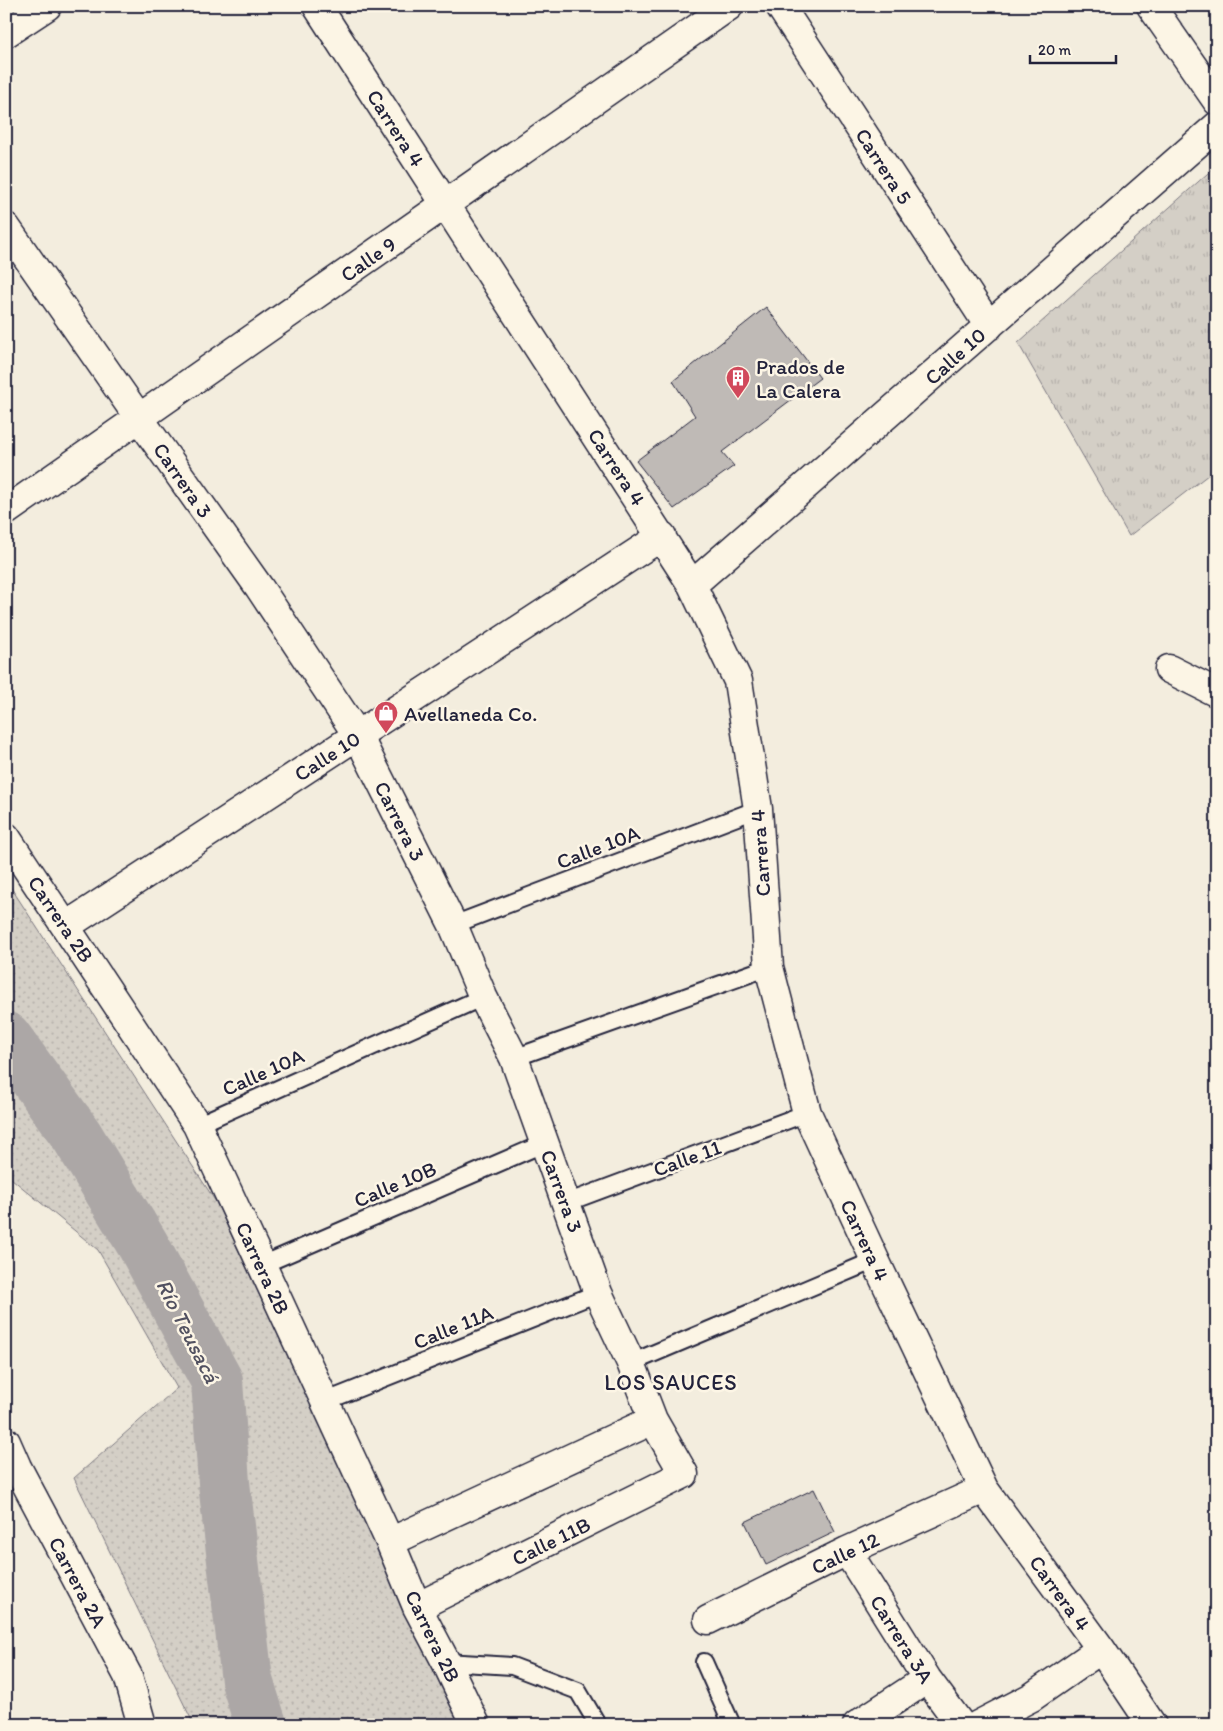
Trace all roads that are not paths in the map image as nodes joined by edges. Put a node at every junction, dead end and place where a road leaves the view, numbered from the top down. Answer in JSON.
{"nodes":[{"id":1,"x":47,"y":6,"type":"edge"},
{"id":2,"x":317,"y":6,"type":"edge"},
{"id":3,"x":729,"y":6,"type":"edge"},
{"id":4,"x":780,"y":6,"type":"edge"},
{"id":5,"x":1151,"y":6,"type":"edge"},
{"id":6,"x":6,"y":33,"type":"edge"},
{"id":7,"x":1217,"y":101,"type":"edge"},
{"id":8,"x":1217,"y":126,"type":"edge"},
{"id":9,"x":446,"y":204,"type":"junction"},
{"id":10,"x":6,"y":227,"type":"edge"},
{"id":11,"x":989,"y":326,"type":"junction"},
{"id":12,"x":139,"y":418,"type":"junction"},
{"id":13,"x":6,"y":511,"type":"edge"},
{"id":14,"x":662,"y":536,"type":"junction"},
{"id":15,"x":692,"y":585,"type":"junction"},
{"id":16,"x":1169,"y":668,"type":"dead end"},
{"id":17,"x":1217,"y":693,"type":"edge"},
{"id":18,"x":358,"y":736,"type":"junction"},
{"id":19,"x":758,"y":809,"type":"junction"},
{"id":20,"x":6,"y":837,"type":"edge"},
{"id":21,"x":452,"y":925,"type":"junction"},
{"id":22,"x":66,"y":926,"type":"junction"},
{"id":23,"x":769,"y":967,"type":"junction"},
{"id":24,"x":483,"y":997,"type":"junction"},
{"id":25,"x":514,"y":1058,"type":"junction"},
{"id":26,"x":807,"y":1113,"type":"junction"},
{"id":27,"x":197,"y":1126,"type":"junction"},
{"id":28,"x":545,"y":1143,"type":"junction"},
{"id":29,"x":566,"y":1203,"type":"junction"},
{"id":30,"x":874,"y":1260,"type":"junction"},
{"id":31,"x":262,"y":1265,"type":"junction"},
{"id":32,"x":598,"y":1293,"type":"junction"},
{"id":33,"x":631,"y":1363,"type":"junction"},
{"id":34,"x":324,"y":1402,"type":"junction"},
{"id":35,"x":653,"y":1420,"type":"junction"},
{"id":36,"x":6,"y":1442,"type":"edge"},
{"id":37,"x":12,"y":1470,"type":"edge"},
{"id":38,"x":684,"y":1474,"type":"joint"},
{"id":39,"x":984,"y":1489,"type":"junction"},
{"id":40,"x":390,"y":1542,"type":"junction"},
{"id":41,"x":847,"y":1551,"type":"junction"},
{"id":42,"x":417,"y":1607,"type":"junction"},
{"id":43,"x":708,"y":1620,"type":"dead end"},
{"id":44,"x":1101,"y":1649,"type":"junction"},
{"id":45,"x":446,"y":1662,"type":"junction"},
{"id":46,"x":704,"y":1662,"type":"dead end"},
{"id":47,"x":926,"y":1679,"type":"junction"},
{"id":48,"x":142,"y":1725,"type":"edge"},
{"id":49,"x":476,"y":1725,"type":"edge"},
{"id":50,"x":598,"y":1725,"type":"edge"},
{"id":51,"x":732,"y":1725,"type":"edge"},
{"id":52,"x":856,"y":1725,"type":"edge"},
{"id":53,"x":960,"y":1725,"type":"edge"},
{"id":54,"x":978,"y":1725,"type":"edge"},
{"id":55,"x":1152,"y":1725,"type":"edge"}],
"edges":[{"from":1,"to":6,"type":"street"},
{"from":2,"to":9,"type":"street","name":"Carrera 4"},
{"from":3,"to":9,"type":"street","name":"Calle 9"},
{"from":4,"to":11,"type":"street","name":"Carrera 5"},
{"from":5,"to":7,"type":"street"},
{"from":8,"to":11,"type":"street","name":"Calle 10"},
{"from":9,"to":12,"type":"street","name":"Calle 9"},
{"from":9,"to":14,"type":"street","name":"Carrera 4"},
{"from":10,"to":12,"type":"street","name":"Carrera 3"},
{"from":11,"to":15,"type":"street","name":"Calle 10"},
{"from":12,"to":13,"type":"street","name":"Calle 9"},
{"from":12,"to":18,"type":"street","name":"Carrera 3"},
{"from":14,"to":15,"type":"street","name":"Carrera 4"},
{"from":14,"to":18,"type":"street","name":"Calle 10"},
{"from":15,"to":19,"type":"street","name":"Carrera 4"},
{"from":16,"to":17,"type":"street"},
{"from":18,"to":21,"type":"street","name":"Carrera 3"},
{"from":18,"to":22,"type":"street","name":"Calle 10"},
{"from":19,"to":21,"type":"lane","name":"Calle 10A"},
{"from":19,"to":23,"type":"street","name":"Carrera 4"},
{"from":20,"to":22,"type":"street","name":"Carrera 2B"},
{"from":21,"to":24,"type":"street","name":"Carrera 3"},
{"from":22,"to":27,"type":"street","name":"Carrera 2B"},
{"from":23,"to":25,"type":"lane"},
{"from":23,"to":26,"type":"street","name":"Carrera 4"},
{"from":24,"to":25,"type":"street","name":"Carrera 3"},
{"from":24,"to":27,"type":"lane","name":"Calle 10A"},
{"from":25,"to":28,"type":"street","name":"Carrera 3"},
{"from":26,"to":29,"type":"lane","name":"Calle 11"},
{"from":26,"to":30,"type":"street","name":"Carrera 4"},
{"from":27,"to":31,"type":"street","name":"Carrera 2B"},
{"from":28,"to":29,"type":"street","name":"Carrera 3"},
{"from":28,"to":31,"type":"lane","name":"Calle 10B"},
{"from":29,"to":32,"type":"street","name":"Carrera 3"},
{"from":30,"to":33,"type":"lane"},
{"from":30,"to":39,"type":"street","name":"Carrera 4"},
{"from":31,"to":34,"type":"street","name":"Carrera 2B"},
{"from":32,"to":33,"type":"street","name":"Carrera 3"},
{"from":32,"to":34,"type":"lane","name":"Calle 11A"},
{"from":33,"to":35,"type":"street","name":"Carrera 3"},
{"from":34,"to":40,"type":"street","name":"Carrera 2B"},
{"from":35,"to":38,"type":"street","name":"Carrera 3"},
{"from":35,"to":40,"type":"street"},
{"from":36,"to":37,"type":"street","name":"Carrera 2A"},
{"from":37,"to":48,"type":"street","name":"Carrera 2A"},
{"from":38,"to":42,"type":"street","name":"Calle 11B"},
{"from":39,"to":41,"type":"street","name":"Calle 12"},
{"from":39,"to":44,"type":"street","name":"Carrera 4"},
{"from":40,"to":42,"type":"street","name":"Carrera 2B"},
{"from":41,"to":43,"type":"street","name":"Calle 12"},
{"from":41,"to":47,"type":"street","name":"Carrera 3A"},
{"from":42,"to":45,"type":"street","name":"Carrera 2B"},
{"from":44,"to":54,"type":"street"},
{"from":44,"to":55,"type":"street","name":"Carrera 4"},
{"from":45,"to":49,"type":"street","name":"Carrera 2B"},
{"from":45,"to":50,"type":"lane"},
{"from":46,"to":51,"type":"lane"},
{"from":47,"to":52,"type":"street"},
{"from":47,"to":53,"type":"street","name":"Carrera 3A"}]}
